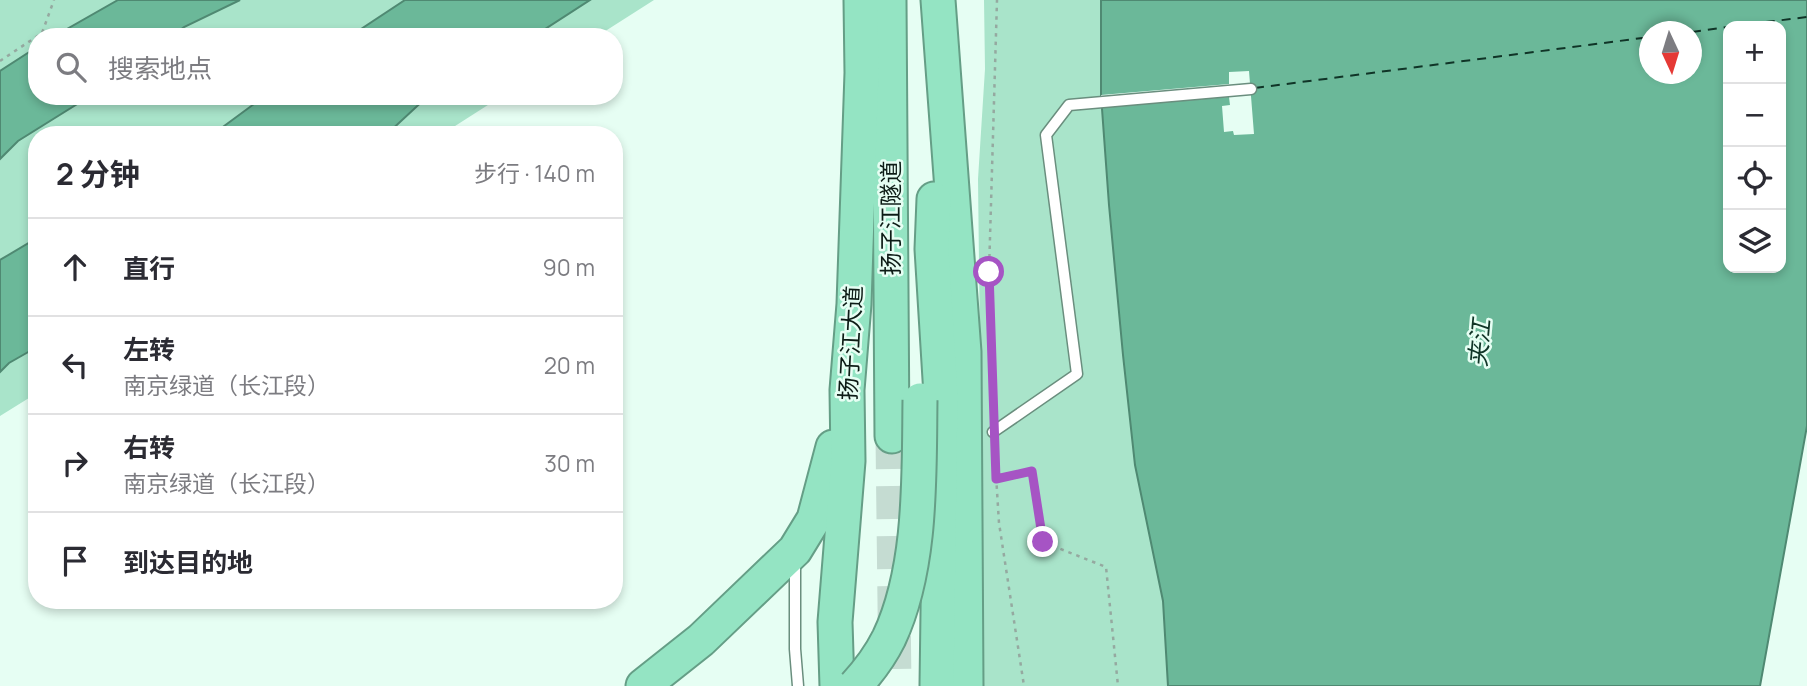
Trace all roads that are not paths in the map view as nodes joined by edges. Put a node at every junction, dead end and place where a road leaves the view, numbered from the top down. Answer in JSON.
{"nodes":[{"id":1,"x":861,"y":0,"type":"edge"},
{"id":2,"x":889,"y":0,"type":"edge"},
{"id":3,"x":939,"y":11,"type":"edge"},
{"id":4,"x":1251,"y":89,"type":"dead end"},
{"id":5,"x":932,"y":249,"type":"junction"},
{"id":6,"x":847,"y":390,"type":"junction"},
{"id":7,"x":993,"y":432,"type":"road end"},
{"id":8,"x":892,"y":436,"type":"tunnel mouth"},
{"id":9,"x":795,"y":551,"type":"junction"},
{"id":10,"x":643,"y":686,"type":"edge"},
{"id":11,"x":798,"y":686,"type":"edge"},
{"id":12,"x":838,"y":686,"type":"edge"},
{"id":13,"x":855,"y":686,"type":"edge"},
{"id":14,"x":937,"y":686,"type":"edge"},
{"id":15,"x":966,"y":686,"type":"edge"}],
"edges":[{"from":1,"to":6,"type":"highway","name":"扬子江大道"},
{"from":2,"to":8,"type":"highway","name":"扬子江隧道"},
{"from":3,"to":5,"type":"highway"},
{"from":3,"to":15,"type":"highway"},
{"from":4,"to":7,"type":"lane"},
{"from":5,"to":13,"type":"highway","bridge":true},
{"from":5,"to":14,"type":"highway"},
{"from":6,"to":9,"type":"highway"},
{"from":6,"to":12,"type":"highway","name":"扬子江大道"},
{"from":9,"to":10,"type":"highway"},
{"from":9,"to":11,"type":"lane"}]}
